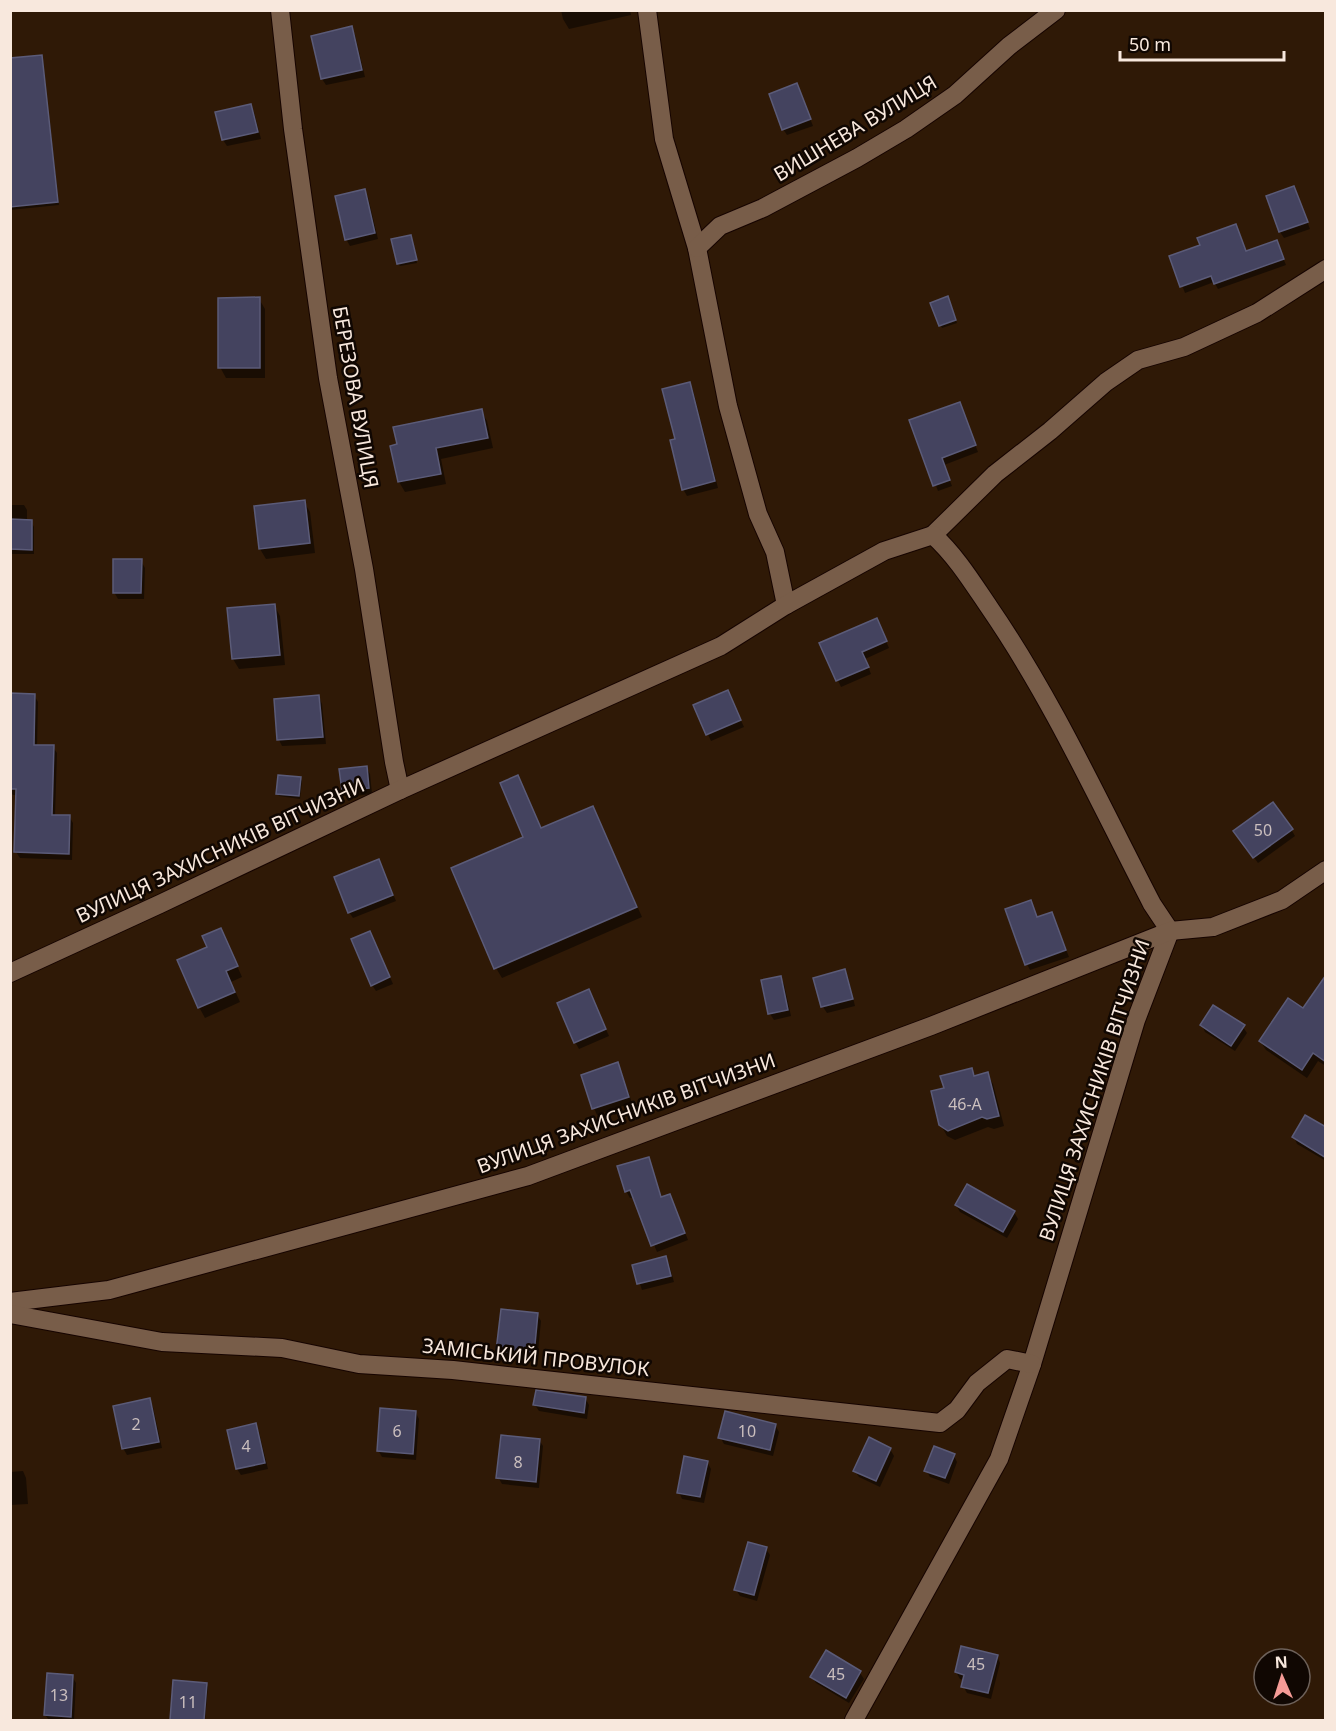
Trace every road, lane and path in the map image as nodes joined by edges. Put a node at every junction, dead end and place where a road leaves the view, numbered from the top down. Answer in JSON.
{"nodes":[{"id":1,"x":280,"y":10,"type":"edge"},
{"id":2,"x":647,"y":10,"type":"edge"},
{"id":3,"x":1056,"y":10,"type":"edge"},
{"id":4,"x":697,"y":249,"type":"junction"},
{"id":5,"x":1326,"y":269,"type":"edge"},
{"id":6,"x":933,"y":535,"type":"junction"},
{"id":7,"x":786,"y":604,"type":"junction"},
{"id":8,"x":400,"y":790,"type":"junction"},
{"id":9,"x":1326,"y":870,"type":"edge"},
{"id":10,"x":1170,"y":931,"type":"junction"},
{"id":11,"x":10,"y":973,"type":"edge"},
{"id":12,"x":10,"y":1302,"type":"edge"},
{"id":13,"x":10,"y":1314,"type":"edge"},
{"id":14,"x":1032,"y":1364,"type":"junction"},
{"id":15,"x":854,"y":1720,"type":"edge"}],
"edges":[{"from":1,"to":8,"type":"street","name":"БЕРЕЗОВА ВУЛИЦЯ"},
{"from":2,"to":4,"type":"street"},
{"from":3,"to":4,"type":"street","name":"ВИШНЕВА ВУЛИЦЯ"},
{"from":4,"to":7,"type":"street"},
{"from":5,"to":6,"type":"street","name":"ВУЛИЦЯ ЗАХИСНИКІВ ВІТЧИЗНИ"},
{"from":6,"to":7,"type":"street","name":"ВУЛИЦЯ ЗАХИСНИКІВ ВІТЧИЗНИ"},
{"from":6,"to":10,"type":"street","name":"ВУЛИЦЯ ЗАХИСНИКІВ ВІТЧИЗНИ"},
{"from":7,"to":8,"type":"street","name":"ВУЛИЦЯ ЗАХИСНИКІВ ВІТЧИЗНИ"},
{"from":8,"to":11,"type":"street","name":"ВУЛИЦЯ ЗАХИСНИКІВ ВІТЧИЗНИ"},
{"from":9,"to":10,"type":"street","name":"ВУЛИЦЯ ЗАХИСНИКІВ ВІТЧИЗНИ"},
{"from":10,"to":12,"type":"street","name":"ВУЛИЦЯ ЗАХИСНИКІВ ВІТЧИЗНИ"},
{"from":10,"to":14,"type":"street","name":"ВУЛИЦЯ ЗАХИСНИКІВ ВІТЧИЗНИ"},
{"from":13,"to":14,"type":"street","name":"ЗАМІСЬКИЙ ПРОВУЛОК"},
{"from":14,"to":15,"type":"street","name":"ВУЛИЦЯ ЗАХИСНИКІВ ВІТЧИЗНИ"}]}
